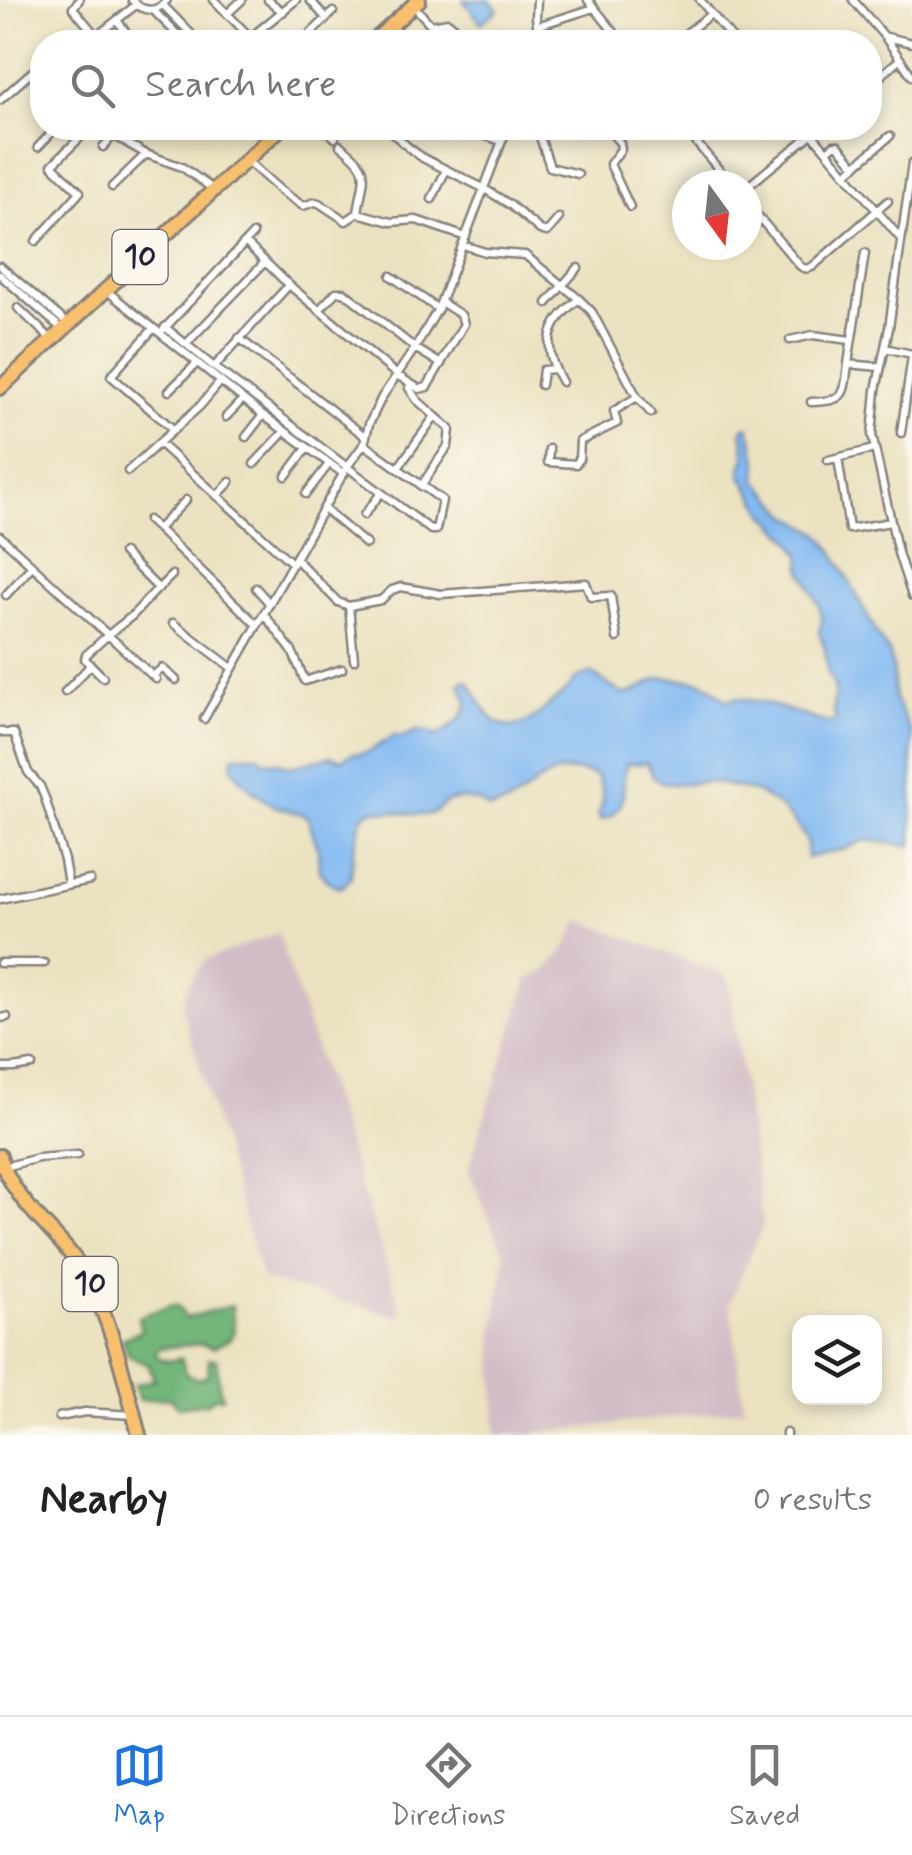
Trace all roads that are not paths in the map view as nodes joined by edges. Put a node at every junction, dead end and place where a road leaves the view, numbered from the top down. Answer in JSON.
{"nodes":[{"id":1,"x":79,"y":0,"type":"edge"},
{"id":2,"x":214,"y":0,"type":"edge"},
{"id":3,"x":242,"y":0,"type":"edge"},
{"id":4,"x":268,"y":0,"type":"edge"},
{"id":5,"x":296,"y":0,"type":"edge"},
{"id":6,"x":310,"y":0,"type":"edge"},
{"id":7,"x":537,"y":0,"type":"edge"},
{"id":8,"x":588,"y":0,"type":"edge"},
{"id":9,"x":700,"y":0,"type":"edge"},
{"id":10,"x":853,"y":0,"type":"edge"},
{"id":11,"x":134,"y":2,"type":"edge"},
{"id":12,"x":165,"y":2,"type":"edge"},
{"id":13,"x":417,"y":3,"type":"edge"},
{"id":14,"x":594,"y":8,"type":"junction"},
{"id":15,"x":153,"y":10,"type":"junction"},
{"id":16,"x":283,"y":12,"type":"junction"},
{"id":17,"x":226,"y":14,"type":"junction"},
{"id":18,"x":712,"y":14,"type":"junction"},
{"id":19,"x":117,"y":20,"type":"junction"},
{"id":20,"x":391,"y":26,"type":"junction"},
{"id":21,"x":538,"y":26,"type":"junction"},
{"id":22,"x":93,"y":30,"type":"edge"},
{"id":23,"x":105,"y":30,"type":"edge"},
{"id":24,"x":124,"y":30,"type":"edge"},
{"id":25,"x":173,"y":30,"type":"edge"},
{"id":26,"x":189,"y":30,"type":"edge"},
{"id":27,"x":240,"y":30,"type":"edge"},
{"id":28,"x":260,"y":30,"type":"edge"},
{"id":29,"x":314,"y":30,"type":"edge"},
{"id":30,"x":386,"y":30,"type":"edge"},
{"id":31,"x":395,"y":30,"type":"edge"},
{"id":32,"x":458,"y":30,"type":"edge"},
{"id":33,"x":538,"y":30,"type":"edge"},
{"id":34,"x":612,"y":30,"type":"edge"},
{"id":35,"x":691,"y":30,"type":"edge"},
{"id":36,"x":725,"y":30,"type":"edge"},
{"id":37,"x":880,"y":30,"type":"edge"},
{"id":38,"x":882,"y":33,"type":"edge"},
{"id":39,"x":886,"y":37,"type":"junction"},
{"id":40,"x":912,"y":43,"type":"edge"},
{"id":41,"x":900,"y":60,"type":"junction"},
{"id":42,"x":30,"y":74,"type":"edge"},
{"id":43,"x":882,"y":75,"type":"edge"},
{"id":44,"x":912,"y":76,"type":"edge"},
{"id":45,"x":0,"y":100,"type":"edge"},
{"id":46,"x":890,"y":136,"type":"dead end"},
{"id":47,"x":45,"y":140,"type":"edge"},
{"id":48,"x":78,"y":140,"type":"edge"},
{"id":49,"x":109,"y":140,"type":"edge"},
{"id":50,"x":120,"y":140,"type":"edge"},
{"id":51,"x":266,"y":140,"type":"edge"},
{"id":52,"x":335,"y":140,"type":"edge"},
{"id":53,"x":400,"y":140,"type":"edge"},
{"id":54,"x":498,"y":140,"type":"edge"},
{"id":55,"x":541,"y":140,"type":"edge"},
{"id":56,"x":616,"y":140,"type":"edge"},
{"id":57,"x":694,"y":140,"type":"edge"},
{"id":58,"x":801,"y":140,"type":"edge"},
{"id":59,"x":820,"y":140,"type":"edge"},
{"id":60,"x":501,"y":141,"type":"joint"},
{"id":61,"x":38,"y":147,"type":"dead end"},
{"id":62,"x":103,"y":147,"type":"dead end"},
{"id":63,"x":826,"y":150,"type":"junction"},
{"id":64,"x":146,"y":154,"type":"junction"},
{"id":65,"x":245,"y":159,"type":"junction"},
{"id":66,"x":912,"y":164,"type":"edge"},
{"id":67,"x":856,"y":166,"type":"junction"},
{"id":68,"x":446,"y":170,"type":"junction"},
{"id":69,"x":719,"y":170,"type":"edge"},
{"id":70,"x":847,"y":173,"type":"junction"},
{"id":71,"x":578,"y":174,"type":"dead end"},
{"id":72,"x":762,"y":174,"type":"edge"},
{"id":73,"x":112,"y":187,"type":"dead end"},
{"id":74,"x":483,"y":188,"type":"junction"},
{"id":75,"x":213,"y":189,"type":"junction"},
{"id":76,"x":432,"y":199,"type":"dead end"},
{"id":77,"x":888,"y":202,"type":"dead end"},
{"id":78,"x":630,"y":206,"type":"dead end"},
{"id":79,"x":878,"y":210,"type":"junction"},
{"id":80,"x":358,"y":213,"type":"junction"},
{"id":81,"x":558,"y":218,"type":"dead end"},
{"id":82,"x":762,"y":220,"type":"edge"},
{"id":83,"x":253,"y":234,"type":"dead end"},
{"id":84,"x":901,"y":239,"type":"junction"},
{"id":85,"x":36,"y":241,"type":"dead end"},
{"id":86,"x":464,"y":241,"type":"junction"},
{"id":87,"x":246,"y":242,"type":"junction"},
{"id":88,"x":866,"y":253,"type":"dead end"},
{"id":89,"x":265,"y":262,"type":"junction"},
{"id":90,"x":0,"y":266,"type":"edge"},
{"id":91,"x":578,"y":268,"type":"dead end"},
{"id":92,"x":0,"y":275,"type":"edge"},
{"id":93,"x":391,"y":276,"type":"dead end"},
{"id":94,"x":289,"y":285,"type":"junction"},
{"id":95,"x":562,"y":285,"type":"junction"},
{"id":96,"x":106,"y":290,"type":"junction"},
{"id":97,"x":578,"y":298,"type":"junction"},
{"id":98,"x":547,"y":303,"type":"dead end"},
{"id":99,"x":439,"y":306,"type":"junction"},
{"id":100,"x":18,"y":308,"type":"dead end"},
{"id":101,"x":320,"y":309,"type":"junction"},
{"id":102,"x":159,"y":330,"type":"junction"},
{"id":103,"x":61,"y":332,"type":"junction"},
{"id":104,"x":239,"y":338,"type":"junction"},
{"id":105,"x":790,"y":340,"type":"dead end"},
{"id":106,"x":850,"y":340,"type":"junction"},
{"id":107,"x":186,"y":344,"type":"junction"},
{"id":108,"x":415,"y":348,"type":"junction"},
{"id":109,"x":886,"y":348,"type":"junction"},
{"id":110,"x":912,"y":355,"type":"edge"},
{"id":111,"x":197,"y":363,"type":"junction"},
{"id":112,"x":440,"y":364,"type":"junction"},
{"id":113,"x":848,"y":364,"type":"junction"},
{"id":114,"x":214,"y":367,"type":"junction"},
{"id":115,"x":880,"y":367,"type":"junction"},
{"id":116,"x":554,"y":368,"type":"junction"},
{"id":117,"x":397,"y":376,"type":"junction"},
{"id":118,"x":220,"y":381,"type":"junction"},
{"id":119,"x":562,"y":382,"type":"dead end"},
{"id":120,"x":407,"y":383,"type":"junction"},
{"id":121,"x":541,"y":384,"type":"dead end"},
{"id":122,"x":0,"y":388,"type":"edge"},
{"id":123,"x":169,"y":391,"type":"dead end"},
{"id":124,"x":637,"y":396,"type":"junction"},
{"id":125,"x":243,"y":399,"type":"junction"},
{"id":126,"x":811,"y":402,"type":"dead end"},
{"id":127,"x":651,"y":413,"type":"dead end"},
{"id":128,"x":263,"y":415,"type":"junction"},
{"id":129,"x":435,"y":416,"type":"junction"},
{"id":130,"x":226,"y":418,"type":"dead end"},
{"id":131,"x":173,"y":429,"type":"junction"},
{"id":132,"x":285,"y":431,"type":"junction"},
{"id":133,"x":901,"y":432,"type":"dead end"},
{"id":134,"x":246,"y":437,"type":"dead end"},
{"id":135,"x":365,"y":441,"type":"junction"},
{"id":136,"x":158,"y":443,"type":"junction"},
{"id":137,"x":308,"y":448,"type":"junction"},
{"id":138,"x":548,"y":449,"type":"dead end"},
{"id":139,"x":874,"y":449,"type":"junction"},
{"id":140,"x":838,"y":458,"type":"junction"},
{"id":141,"x":828,"y":460,"type":"dead end"},
{"id":142,"x":254,"y":464,"type":"dead end"},
{"id":143,"x":329,"y":464,"type":"junction"},
{"id":144,"x":398,"y":468,"type":"junction"},
{"id":145,"x":345,"y":470,"type":"junction"},
{"id":146,"x":128,"y":471,"type":"dead end"},
{"id":147,"x":286,"y":476,"type":"dead end"},
{"id":148,"x":230,"y":482,"type":"dead end"},
{"id":149,"x":421,"y":486,"type":"junction"},
{"id":150,"x":381,"y":493,"type":"junction"},
{"id":151,"x":306,"y":494,"type":"dead end"},
{"id":152,"x":217,"y":496,"type":"junction"},
{"id":153,"x":186,"y":500,"type":"dead end"},
{"id":154,"x":324,"y":510,"type":"junction"},
{"id":155,"x":364,"y":515,"type":"dead end"},
{"id":156,"x":148,"y":520,"type":"dead end"},
{"id":157,"x":890,"y":522,"type":"junction"},
{"id":158,"x":158,"y":529,"type":"junction"},
{"id":159,"x":0,"y":536,"type":"edge"},
{"id":160,"x":366,"y":544,"type":"dead end"},
{"id":161,"x":123,"y":553,"type":"dead end"},
{"id":162,"x":294,"y":562,"type":"junction"},
{"id":163,"x":32,"y":566,"type":"junction"},
{"id":164,"x":172,"y":575,"type":"dead end"},
{"id":165,"x":158,"y":588,"type":"junction"},
{"id":166,"x":256,"y":588,"type":"dead end"},
{"id":167,"x":6,"y":595,"type":"dead end"},
{"id":168,"x":912,"y":596,"type":"edge"},
{"id":169,"x":270,"y":604,"type":"junction"},
{"id":170,"x":349,"y":606,"type":"junction"},
{"id":171,"x":264,"y":614,"type":"junction"},
{"id":172,"x":174,"y":623,"type":"dead end"},
{"id":173,"x":257,"y":626,"type":"junction"},
{"id":174,"x":108,"y":635,"type":"junction"},
{"id":175,"x":616,"y":638,"type":"dead end"},
{"id":176,"x":354,"y":660,"type":"dead end"},
{"id":177,"x":89,"y":663,"type":"junction"},
{"id":178,"x":232,"y":668,"type":"junction"},
{"id":179,"x":342,"y":668,"type":"dead end"},
{"id":180,"x":103,"y":677,"type":"dead end"},
{"id":181,"x":176,"y":680,"type":"dead end"},
{"id":182,"x":65,"y":692,"type":"dead end"},
{"id":183,"x":204,"y":719,"type":"dead end"},
{"id":184,"x":0,"y":730,"type":"edge"},
{"id":185,"x":90,"y":880,"type":"dead end"},
{"id":186,"x":68,"y":884,"type":"junction"},
{"id":187,"x":0,"y":898,"type":"edge"},
{"id":188,"x":0,"y":963,"type":"edge"},
{"id":189,"x":44,"y":963,"type":"dead end"},
{"id":190,"x":32,"y":1065,"type":"dead end"},
{"id":191,"x":0,"y":1068,"type":"edge"},
{"id":192,"x":78,"y":1155,"type":"dead end"},
{"id":193,"x":2,"y":1161,"type":"edge"},
{"id":194,"x":134,"y":1414,"type":"junction"},
{"id":195,"x":59,"y":1417,"type":"dead end"},
{"id":196,"x":139,"y":1435,"type":"edge"}],
"edges":[{"from":1,"to":22,"type":"street"},
{"from":2,"to":17,"type":"street"},
{"from":3,"to":17,"type":"street"},
{"from":4,"to":16,"type":"street"},
{"from":5,"to":16,"type":"street"},
{"from":6,"to":29,"type":"street"},
{"from":7,"to":21,"type":"street"},
{"from":8,"to":14,"type":"street"},
{"from":9,"to":18,"type":"street"},
{"from":10,"to":37,"type":"street"},
{"from":11,"to":15,"type":"street"},
{"from":11,"to":19,"type":"street"},
{"from":12,"to":15,"type":"street"},
{"from":12,"to":26,"type":"street"},
{"from":13,"to":20,"type":"highway"},
{"from":13,"to":32,"type":"street"},
{"from":14,"to":21,"type":"street"},
{"from":14,"to":34,"type":"street"},
{"from":15,"to":25,"type":"street"},
{"from":16,"to":28,"type":"street"},
{"from":17,"to":27,"type":"street"},
{"from":18,"to":35,"type":"street"},
{"from":18,"to":36,"type":"street"},
{"from":19,"to":23,"type":"street"},
{"from":19,"to":24,"type":"street"},
{"from":20,"to":30,"type":"highway"},
{"from":20,"to":31,"type":"street"},
{"from":21,"to":33,"type":"street"},
{"from":38,"to":39,"type":"street"},
{"from":39,"to":40,"type":"street"},
{"from":39,"to":41,"type":"street"},
{"from":41,"to":43,"type":"street"},
{"from":41,"to":44,"type":"street"},
{"from":42,"to":45,"type":"street"},
{"from":46,"to":67,"type":"street"},
{"from":47,"to":61,"type":"street"},
{"from":48,"to":85,"type":"street"},
{"from":49,"to":62,"type":"street"},
{"from":50,"to":64,"type":"street"},
{"from":51,"to":65,"type":"highway","number":"10"},
{"from":52,"to":80,"type":"street"},
{"from":53,"to":68,"type":"street"},
{"from":54,"to":60,"type":"street"},
{"from":55,"to":71,"type":"street"},
{"from":56,"to":78,"type":"street"},
{"from":57,"to":69,"type":"street"},
{"from":58,"to":72,"type":"street"},
{"from":59,"to":63,"type":"street"},
{"from":60,"to":74,"type":"street"},
{"from":63,"to":67,"type":"street"},
{"from":63,"to":70,"type":"street"},
{"from":64,"to":73,"type":"street"},
{"from":64,"to":75,"type":"street"},
{"from":65,"to":75,"type":"highway","number":"10"},
{"from":65,"to":80,"type":"street"},
{"from":66,"to":84,"type":"street"},
{"from":67,"to":70,"type":"street"},
{"from":68,"to":74,"type":"street"},
{"from":68,"to":76,"type":"street"},
{"from":70,"to":79,"type":"street"},
{"from":74,"to":81,"type":"street"},
{"from":74,"to":86,"type":"street"},
{"from":75,"to":96,"type":"highway","number":"10"},
{"from":77,"to":79,"type":"street"},
{"from":79,"to":82,"type":"street"},
{"from":79,"to":84,"type":"street"},
{"from":80,"to":86,"type":"street"},
{"from":83,"to":87,"type":"street"},
{"from":84,"to":109,"type":"street"},
{"from":86,"to":95,"type":"street"},
{"from":86,"to":99,"type":"street"},
{"from":87,"to":89,"type":"street"},
{"from":87,"to":102,"type":"street"},
{"from":88,"to":106,"type":"street"},
{"from":89,"to":94,"type":"street"},
{"from":89,"to":107,"type":"street"},
{"from":90,"to":103,"type":"street"},
{"from":91,"to":95,"type":"street"},
{"from":92,"to":103,"type":"street"},
{"from":93,"to":99,"type":"street"},
{"from":94,"to":101,"type":"street"},
{"from":94,"to":104,"type":"street"},
{"from":95,"to":97,"type":"street"},
{"from":95,"to":98,"type":"street"},
{"from":96,"to":102,"type":"street"},
{"from":96,"to":103,"type":"highway","number":"10"},
{"from":97,"to":116,"type":"street"},
{"from":97,"to":124,"type":"street"},
{"from":99,"to":108,"type":"street"},
{"from":99,"to":112,"type":"street"},
{"from":100,"to":103,"type":"street"},
{"from":101,"to":108,"type":"street"},
{"from":101,"to":117,"type":"street"},
{"from":102,"to":107,"type":"street"},
{"from":102,"to":111,"type":"street"},
{"from":102,"to":131,"type":"street"},
{"from":103,"to":122,"type":"highway","number":"10"},
{"from":104,"to":114,"type":"street"},
{"from":104,"to":135,"type":"street"},
{"from":105,"to":106,"type":"street"},
{"from":106,"to":113,"type":"street"},
{"from":107,"to":114,"type":"street"},
{"from":108,"to":112,"type":"street"},
{"from":108,"to":117,"type":"street"},
{"from":109,"to":110,"type":"street"},
{"from":109,"to":115,"type":"street"},
{"from":110,"to":133,"type":"street"},
{"from":111,"to":118,"type":"street"},
{"from":111,"to":123,"type":"street"},
{"from":112,"to":120,"type":"street"},
{"from":113,"to":115,"type":"street"},
{"from":113,"to":126,"type":"street"},
{"from":114,"to":145,"type":"street"},
{"from":115,"to":139,"type":"street"},
{"from":116,"to":119,"type":"street"},
{"from":116,"to":121,"type":"street"},
{"from":117,"to":120,"type":"street"},
{"from":117,"to":135,"type":"street"},
{"from":118,"to":125,"type":"street"},
{"from":118,"to":131,"type":"street"},
{"from":120,"to":129,"type":"street"},
{"from":124,"to":127,"type":"street"},
{"from":124,"to":138,"type":"street"},
{"from":125,"to":128,"type":"street"},
{"from":125,"to":130,"type":"street"},
{"from":128,"to":132,"type":"street"},
{"from":128,"to":134,"type":"street"},
{"from":129,"to":144,"type":"street"},
{"from":129,"to":149,"type":"street"},
{"from":131,"to":136,"type":"street"},
{"from":132,"to":137,"type":"street"},
{"from":132,"to":142,"type":"street"},
{"from":135,"to":144,"type":"street"},
{"from":135,"to":145,"type":"street"},
{"from":136,"to":146,"type":"street"},
{"from":136,"to":152,"type":"street"},
{"from":137,"to":143,"type":"street"},
{"from":137,"to":147,"type":"street"},
{"from":139,"to":140,"type":"street"},
{"from":139,"to":157,"type":"street"},
{"from":140,"to":141,"type":"street"},
{"from":140,"to":157,"type":"street"},
{"from":143,"to":145,"type":"street"},
{"from":143,"to":151,"type":"street"},
{"from":144,"to":149,"type":"street"},
{"from":145,"to":150,"type":"street"},
{"from":145,"to":154,"type":"street"},
{"from":148,"to":152,"type":"street"},
{"from":149,"to":150,"type":"street"},
{"from":150,"to":155,"type":"street"},
{"from":152,"to":162,"type":"street"},
{"from":153,"to":158,"type":"street"},
{"from":154,"to":160,"type":"street"},
{"from":154,"to":162,"type":"street"},
{"from":156,"to":158,"type":"street"},
{"from":157,"to":168,"type":"street"},
{"from":158,"to":173,"type":"street"},
{"from":159,"to":163,"type":"street"},
{"from":161,"to":165,"type":"street"},
{"from":162,"to":169,"type":"street"},
{"from":162,"to":170,"type":"street"},
{"from":163,"to":167,"type":"street"},
{"from":163,"to":174,"type":"street"},
{"from":164,"to":165,"type":"street"},
{"from":165,"to":174,"type":"street"},
{"from":166,"to":169,"type":"street"},
{"from":169,"to":171,"type":"street"},
{"from":170,"to":175,"type":"street"},
{"from":170,"to":176,"type":"street"},
{"from":171,"to":173,"type":"street"},
{"from":171,"to":179,"type":"street"},
{"from":172,"to":178,"type":"street"},
{"from":173,"to":178,"type":"street"},
{"from":174,"to":177,"type":"street"},
{"from":174,"to":181,"type":"street"},
{"from":177,"to":180,"type":"street"},
{"from":177,"to":182,"type":"street"},
{"from":178,"to":183,"type":"street"},
{"from":184,"to":186,"type":"street"},
{"from":185,"to":186,"type":"street"},
{"from":186,"to":187,"type":"street"},
{"from":188,"to":189,"type":"street"},
{"from":190,"to":191,"type":"street"},
{"from":192,"to":193,"type":"street"},
{"from":193,"to":194,"type":"highway","number":"10"},
{"from":194,"to":195,"type":"street"},
{"from":194,"to":196,"type":"highway","number":"10"}]}
